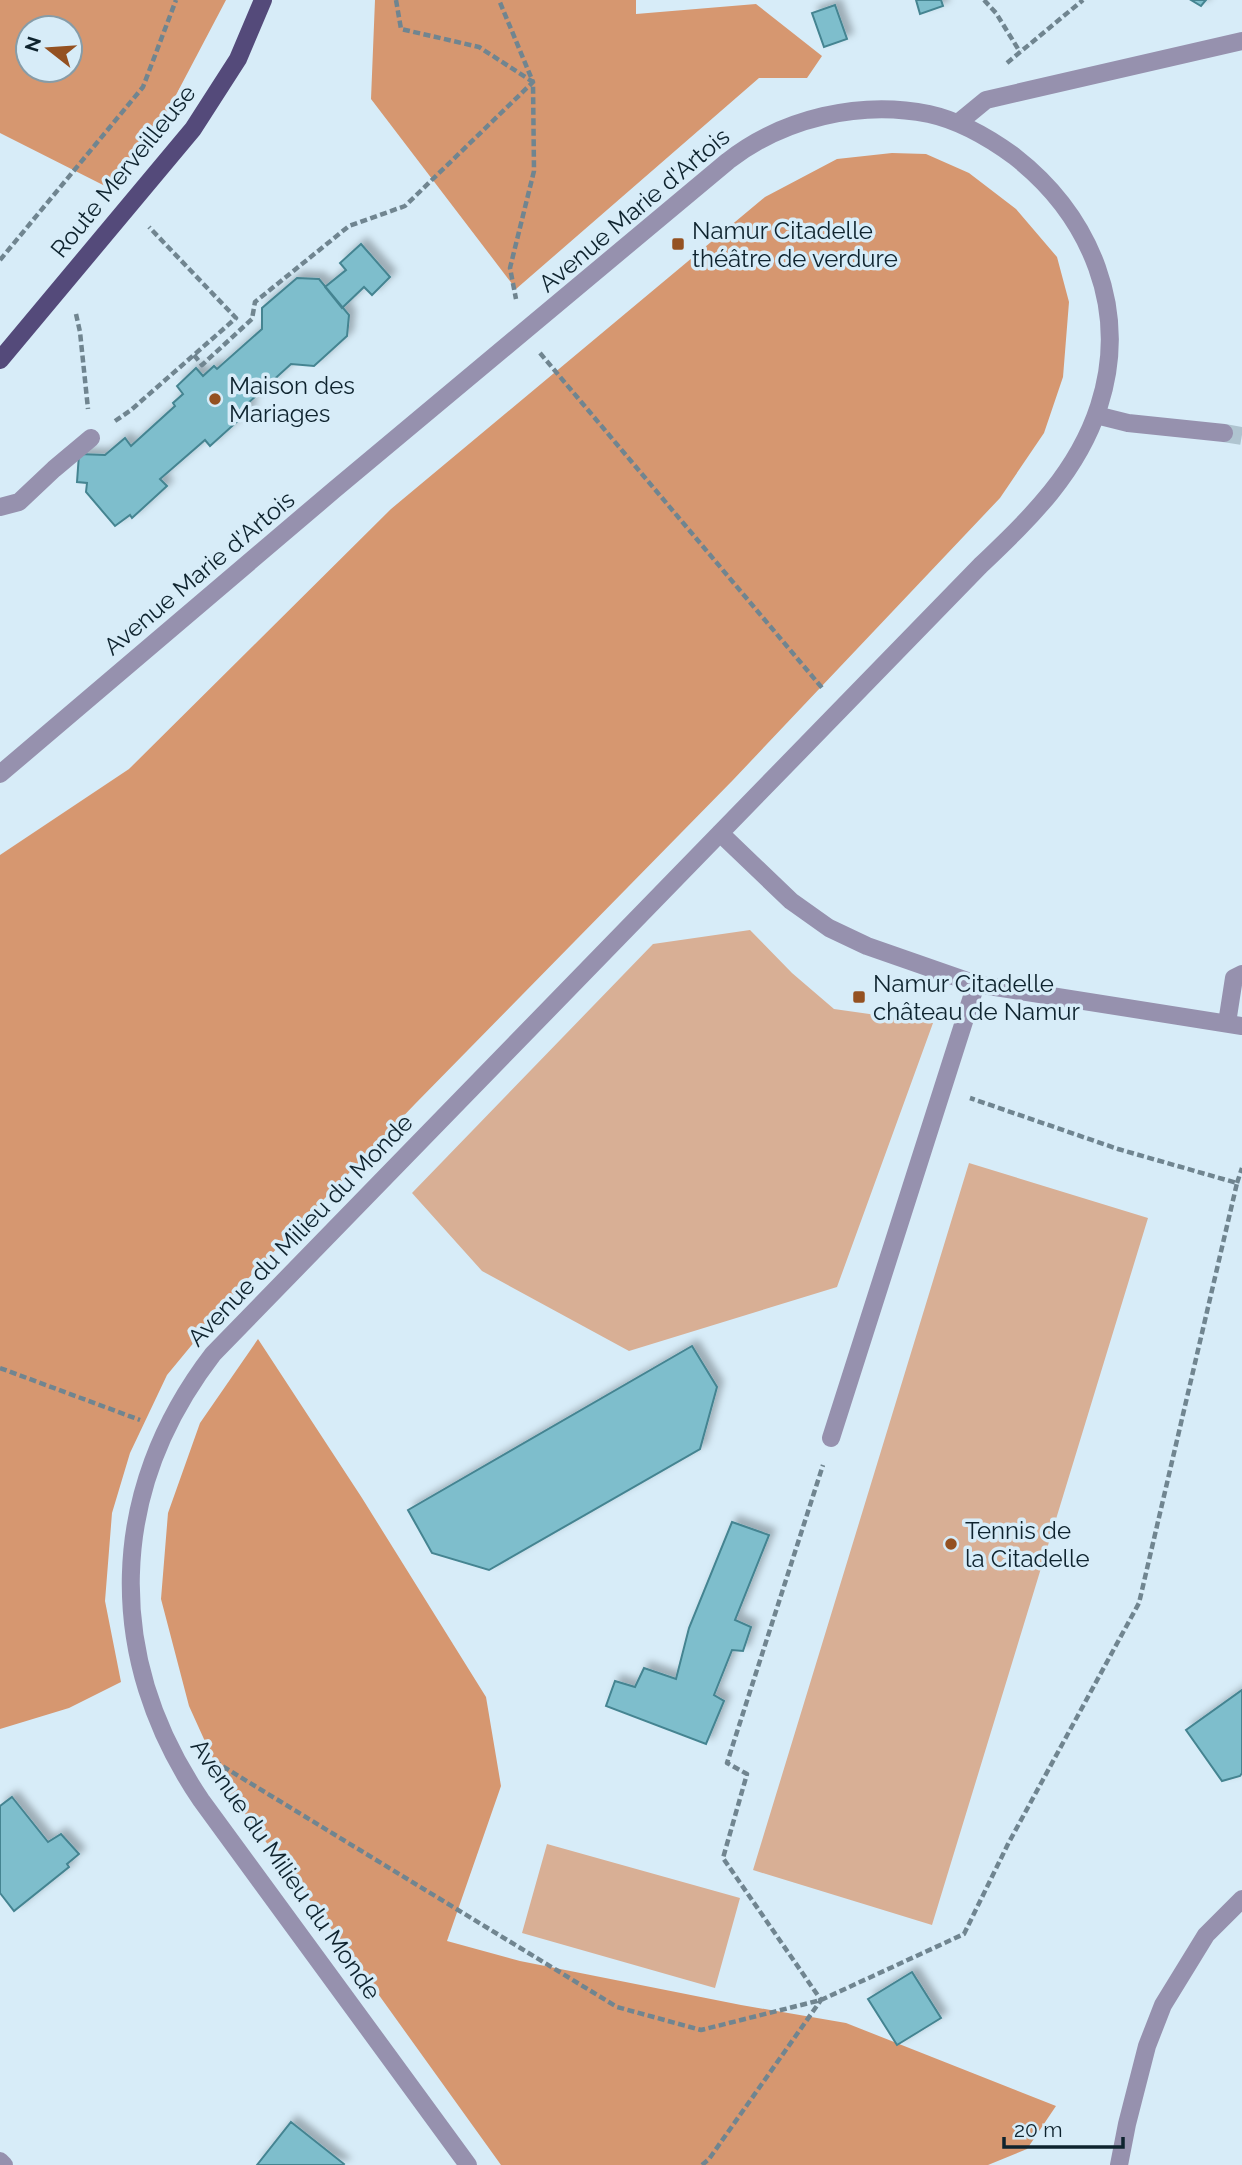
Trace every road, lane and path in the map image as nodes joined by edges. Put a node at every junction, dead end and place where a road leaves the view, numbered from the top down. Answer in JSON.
{"nodes":[{"id":1,"x":176,"y":0,"type":"edge"},
{"id":2,"x":263,"y":0,"type":"edge"},
{"id":3,"x":397,"y":0,"type":"edge"},
{"id":4,"x":499,"y":0,"type":"edge"},
{"id":5,"x":984,"y":0,"type":"edge"},
{"id":6,"x":1083,"y":0,"type":"edge"},
{"id":7,"x":1242,"y":41,"type":"edge"},
{"id":8,"x":1020,"y":52,"type":"junction"},
{"id":9,"x":1003,"y":66,"type":"dead end"},
{"id":10,"x":533,"y":82,"type":"junction"},
{"id":11,"x":958,"y":123,"type":"junction"},
{"id":12,"x":129,"y":207,"type":"junction"},
{"id":13,"x":0,"y":260,"type":"edge"},
{"id":14,"x":67,"y":280,"type":"junction"},
{"id":15,"x":523,"y":333,"type":"junction"},
{"id":16,"x":194,"y":355,"type":"junction"},
{"id":17,"x":0,"y":360,"type":"edge"},
{"id":18,"x":1096,"y":415,"type":"junction"},
{"id":19,"x":1224,"y":433,"type":"tunnel mouth"},
{"id":20,"x":91,"y":438,"type":"junction"},
{"id":21,"x":0,"y":507,"type":"edge"},
{"id":22,"x":840,"y":710,"type":"junction"},
{"id":23,"x":0,"y":774,"type":"edge"},
{"id":24,"x":720,"y":833,"type":"junction"},
{"id":25,"x":1242,"y":974,"type":"edge"},
{"id":26,"x":976,"y":984,"type":"junction"},
{"id":27,"x":1235,"y":1025,"type":"edge"},
{"id":28,"x":942,"y":1088,"type":"junction"},
{"id":29,"x":1242,"y":1168,"type":"edge"},
{"id":30,"x":1237,"y":1183,"type":"junction"},
{"id":31,"x":0,"y":1368,"type":"edge"},
{"id":32,"x":166,"y":1430,"type":"junction"},
{"id":33,"x":831,"y":1438,"type":"joint"},
{"id":34,"x":172,"y":1751,"type":"junction"},
{"id":35,"x":1242,"y":1899,"type":"edge"},
{"id":36,"x":821,"y":2000,"type":"junction"},
{"id":37,"x":0,"y":2161,"type":"edge"},
{"id":38,"x":4,"y":2165,"type":"edge"},
{"id":39,"x":468,"y":2165,"type":"edge"},
{"id":40,"x":702,"y":2165,"type":"edge"},
{"id":41,"x":1119,"y":2165,"type":"edge"}],
"edges":[{"from":1,"to":13,"type":"path"},
{"from":2,"to":12,"type":"main road","name":"Route Merveilleuse"},
{"from":3,"to":10,"type":"path"},
{"from":4,"to":10,"type":"path"},
{"from":5,"to":8,"type":"path"},
{"from":6,"to":8,"type":"path"},
{"from":7,"to":11,"type":"street"},
{"from":8,"to":9,"type":"path"},
{"from":10,"to":15,"type":"path"},
{"from":10,"to":16,"type":"path"},
{"from":11,"to":15,"type":"street","name":"Avenue Marie d'Artois"},
{"from":11,"to":18,"type":"street","name":"Avenue Marie d'Artois"},
{"from":12,"to":14,"type":"main road","name":"Route Merveilleuse"},
{"from":12,"to":16,"type":"path"},
{"from":14,"to":17,"type":"main road","name":"Route Merveilleuse"},
{"from":14,"to":20,"type":"path"},
{"from":15,"to":22,"type":"path"},
{"from":15,"to":23,"type":"street","name":"Avenue Marie d'Artois"},
{"from":16,"to":20,"type":"path"},
{"from":18,"to":19,"type":"street"},
{"from":18,"to":22,"type":"street","name":"Avenue Marie d'Artois"},
{"from":20,"to":21,"type":"street"},
{"from":22,"to":24,"type":"street","name":"Avenue Marie d'Artois"},
{"from":24,"to":26,"type":"street"},
{"from":24,"to":32,"type":"street","name":"Avenue du Milieu du Monde"},
{"from":25,"to":27,"type":"street"},
{"from":26,"to":27,"type":"street"},
{"from":26,"to":28,"type":"street"},
{"from":28,"to":30,"type":"path"},
{"from":28,"to":33,"type":"street"},
{"from":29,"to":30,"type":"path"},
{"from":30,"to":36,"type":"path"},
{"from":31,"to":32,"type":"path"},
{"from":32,"to":34,"type":"street","name":"Avenue du Milieu du Monde"},
{"from":33,"to":36,"type":"path"},
{"from":34,"to":36,"type":"path"},
{"from":34,"to":39,"type":"street","name":"Avenue du Milieu du Monde"},
{"from":35,"to":41,"type":"street"},
{"from":36,"to":40,"type":"path"},
{"from":37,"to":38,"type":"street"}]}
